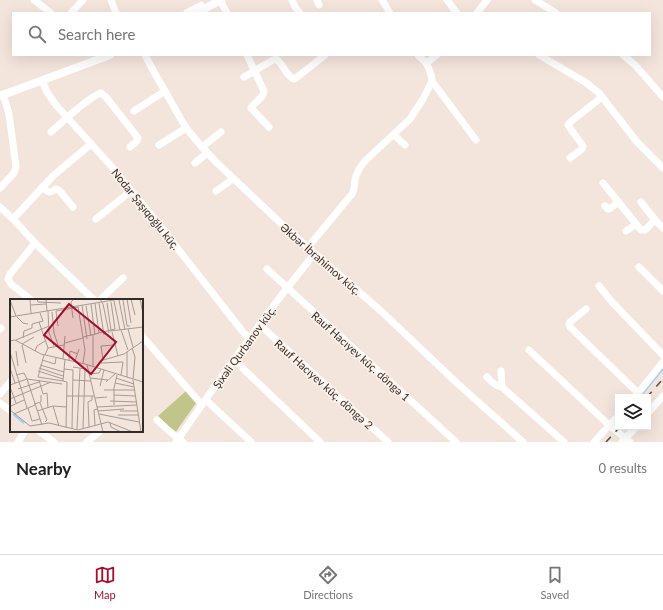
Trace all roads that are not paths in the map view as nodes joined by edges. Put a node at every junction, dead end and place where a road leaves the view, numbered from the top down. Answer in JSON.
{"nodes":[{"id":1,"x":34,"y":0,"type":"edge"},
{"id":2,"x":83,"y":0,"type":"edge"},
{"id":3,"x":111,"y":0,"type":"edge"},
{"id":4,"x":212,"y":0,"type":"edge"},
{"id":5,"x":221,"y":0,"type":"edge"},
{"id":6,"x":292,"y":0,"type":"edge"},
{"id":7,"x":382,"y":0,"type":"edge"},
{"id":8,"x":447,"y":0,"type":"edge"},
{"id":9,"x":487,"y":0,"type":"edge"},
{"id":10,"x":535,"y":0,"type":"edge"},
{"id":11,"x":50,"y":12,"type":"edge"},
{"id":12,"x":71,"y":12,"type":"edge"},
{"id":13,"x":116,"y":12,"type":"edge"},
{"id":14,"x":189,"y":12,"type":"edge"},
{"id":15,"x":198,"y":12,"type":"edge"},
{"id":16,"x":227,"y":12,"type":"edge"},
{"id":17,"x":299,"y":12,"type":"edge"},
{"id":18,"x":389,"y":12,"type":"edge"},
{"id":19,"x":456,"y":12,"type":"edge"},
{"id":20,"x":478,"y":12,"type":"edge"},
{"id":21,"x":554,"y":12,"type":"edge"},
{"id":22,"x":99,"y":56,"type":"edge"},
{"id":23,"x":146,"y":56,"type":"edge"},
{"id":24,"x":248,"y":56,"type":"edge"},
{"id":25,"x":323,"y":56,"type":"edge"},
{"id":26,"x":419,"y":56,"type":"edge"},
{"id":27,"x":436,"y":56,"type":"edge"},
{"id":28,"x":541,"y":56,"type":"edge"},
{"id":29,"x":631,"y":58,"type":"edge"},
{"id":30,"x":426,"y":62,"type":"junction"},
{"id":31,"x":255,"y":71,"type":"junction"},
{"id":32,"x":244,"y":77,"type":"dead end"},
{"id":33,"x":42,"y":80,"type":"junction"},
{"id":34,"x":432,"y":81,"type":"junction"},
{"id":35,"x":165,"y":91,"type":"junction"},
{"id":36,"x":1,"y":94,"type":"edge"},
{"id":37,"x":602,"y":96,"type":"junction"},
{"id":38,"x":663,"y":97,"type":"edge"},
{"id":39,"x":134,"y":111,"type":"dead end"},
{"id":40,"x":68,"y":118,"type":"junction"},
{"id":41,"x":269,"y":127,"type":"dead end"},
{"id":42,"x":186,"y":128,"type":"junction"},
{"id":43,"x":51,"y":132,"type":"dead end"},
{"id":44,"x":221,"y":132,"type":"dead end"},
{"id":45,"x":394,"y":135,"type":"junction"},
{"id":46,"x":476,"y":140,"type":"dead end"},
{"id":47,"x":91,"y":144,"type":"junction"},
{"id":48,"x":160,"y":145,"type":"dead end"},
{"id":49,"x":405,"y":145,"type":"dead end"},
{"id":50,"x":130,"y":147,"type":"dead end"},
{"id":51,"x":204,"y":150,"type":"junction"},
{"id":52,"x":570,"y":158,"type":"dead end"},
{"id":53,"x":195,"y":164,"type":"dead end"},
{"id":54,"x":663,"y":168,"type":"edge"},
{"id":55,"x":233,"y":179,"type":"junction"},
{"id":56,"x":603,"y":183,"type":"dead end"},
{"id":57,"x":42,"y":187,"type":"junction"},
{"id":58,"x":0,"y":188,"type":"edge"},
{"id":59,"x":131,"y":191,"type":"junction"},
{"id":60,"x":216,"y":191,"type":"dead end"},
{"id":61,"x":619,"y":202,"type":"junction"},
{"id":62,"x":641,"y":202,"type":"dead end"},
{"id":63,"x":605,"y":206,"type":"dead end"},
{"id":64,"x":0,"y":207,"type":"edge"},
{"id":65,"x":74,"y":207,"type":"dead end"},
{"id":66,"x":13,"y":219,"type":"junction"},
{"id":67,"x":96,"y":219,"type":"dead end"},
{"id":68,"x":655,"y":220,"type":"junction"},
{"id":69,"x":636,"y":224,"type":"junction"},
{"id":70,"x":663,"y":228,"type":"edge"},
{"id":71,"x":626,"y":231,"type":"dead end"},
{"id":72,"x":35,"y":243,"type":"junction"},
{"id":73,"x":308,"y":247,"type":"junction"},
{"id":74,"x":314,"y":254,"type":"junction"},
{"id":75,"x":639,"y":267,"type":"dead end"},
{"id":76,"x":267,"y":269,"type":"dead end"},
{"id":77,"x":123,"y":278,"type":"dead end"},
{"id":78,"x":599,"y":286,"type":"dead end"},
{"id":79,"x":287,"y":288,"type":"junction"},
{"id":80,"x":663,"y":291,"type":"edge"},
{"id":81,"x":29,"y":299,"type":"edge"},
{"id":82,"x":93,"y":299,"type":"edge"},
{"id":83,"x":101,"y":299,"type":"edge"},
{"id":84,"x":586,"y":308,"type":"dead end"},
{"id":85,"x":260,"y":325,"type":"junction"},
{"id":86,"x":143,"y":337,"type":"edge"},
{"id":87,"x":250,"y":339,"type":"junction"},
{"id":88,"x":529,"y":350,"type":"dead end"},
{"id":89,"x":663,"y":355,"type":"edge"},
{"id":90,"x":234,"y":360,"type":"junction"},
{"id":91,"x":663,"y":362,"type":"edge"},
{"id":92,"x":501,"y":371,"type":"dead end"},
{"id":93,"x":487,"y":377,"type":"dead end"},
{"id":94,"x":10,"y":382,"type":"edge"},
{"id":95,"x":502,"y":387,"type":"junction"},
{"id":96,"x":0,"y":394,"type":"edge"},
{"id":97,"x":636,"y":394,"type":"edge"},
{"id":98,"x":638,"y":394,"type":"edge"},
{"id":99,"x":662,"y":400,"type":"edge"},
{"id":100,"x":204,"y":402,"type":"junction"},
{"id":101,"x":0,"y":403,"type":"edge"},
{"id":102,"x":10,"y":410,"type":"edge"},
{"id":103,"x":651,"y":410,"type":"edge"},
{"id":104,"x":615,"y":419,"type":"edge"},
{"id":105,"x":157,"y":420,"type":"dead end"},
{"id":106,"x":609,"y":425,"type":"junction"},
{"id":107,"x":634,"y":430,"type":"edge"},
{"id":108,"x":24,"y":432,"type":"edge"},
{"id":109,"x":40,"y":432,"type":"edge"},
{"id":110,"x":99,"y":432,"type":"edge"},
{"id":111,"x":179,"y":441,"type":"edge"},
{"id":112,"x":626,"y":441,"type":"edge"},
{"id":113,"x":18,"y":442,"type":"edge"},
{"id":114,"x":54,"y":442,"type":"edge"},
{"id":115,"x":87,"y":442,"type":"edge"},
{"id":116,"x":252,"y":442,"type":"edge"},
{"id":117,"x":320,"y":442,"type":"edge"},
{"id":118,"x":388,"y":442,"type":"edge"},
{"id":119,"x":456,"y":442,"type":"edge"},
{"id":120,"x":523,"y":442,"type":"edge"},
{"id":121,"x":564,"y":442,"type":"edge"},
{"id":122,"x":594,"y":442,"type":"edge"}],
"edges":[{"from":1,"to":11,"type":"street"},
{"from":2,"to":12,"type":"street"},
{"from":3,"to":13,"type":"street"},
{"from":4,"to":14,"type":"main road"},
{"from":5,"to":15,"type":"main road"},
{"from":5,"to":16,"type":"street"},
{"from":6,"to":17,"type":"street"},
{"from":7,"to":18,"type":"street"},
{"from":8,"to":19,"type":"street"},
{"from":9,"to":20,"type":"street"},
{"from":10,"to":21,"type":"street"},
{"from":22,"to":33,"type":"main road"},
{"from":22,"to":36,"type":"main road"},
{"from":23,"to":35,"type":"street","name":"Əkbər İbrahimov küç."},
{"from":24,"to":31,"type":"street"},
{"from":25,"to":31,"type":"street"},
{"from":26,"to":30,"type":"street"},
{"from":27,"to":30,"type":"street"},
{"from":28,"to":37,"type":"street"},
{"from":29,"to":38,"type":"street"},
{"from":30,"to":34,"type":"street"},
{"from":31,"to":32,"type":"street"},
{"from":31,"to":41,"type":"street"},
{"from":33,"to":36,"type":"main road"},
{"from":33,"to":40,"type":"street","name":"Nodar Şaşıqoğlu küç."},
{"from":34,"to":45,"type":"street"},
{"from":34,"to":46,"type":"street"},
{"from":35,"to":39,"type":"street"},
{"from":35,"to":42,"type":"street","name":"Əkbər İbrahimov küç."},
{"from":36,"to":58,"type":"street"},
{"from":37,"to":52,"type":"street"},
{"from":37,"to":54,"type":"street"},
{"from":40,"to":43,"type":"street"},
{"from":40,"to":47,"type":"street","name":"Nodar Şaşıqoğlu küç."},
{"from":40,"to":50,"type":"street"},
{"from":42,"to":48,"type":"street"},
{"from":42,"to":51,"type":"street","name":"Əkbər İbrahimov küç."},
{"from":44,"to":51,"type":"street"},
{"from":45,"to":49,"type":"street"},
{"from":45,"to":73,"type":"street"},
{"from":47,"to":57,"type":"street"},
{"from":47,"to":59,"type":"street","name":"Nodar Şaşıqoğlu küç."},
{"from":51,"to":53,"type":"street"},
{"from":51,"to":55,"type":"street","name":"Əkbər İbrahimov küç."},
{"from":55,"to":60,"type":"street"},
{"from":55,"to":73,"type":"street","name":"Əkbər İbrahimov küç."},
{"from":56,"to":61,"type":"street"},
{"from":57,"to":65,"type":"street"},
{"from":57,"to":66,"type":"street"},
{"from":59,"to":67,"type":"street"},
{"from":59,"to":87,"type":"street","name":"Nodar Şaşıqoğlu küç."},
{"from":61,"to":63,"type":"street"},
{"from":61,"to":69,"type":"street"},
{"from":62,"to":68,"type":"street"},
{"from":64,"to":66,"type":"street"},
{"from":66,"to":72,"type":"street"},
{"from":68,"to":69,"type":"street"},
{"from":68,"to":70,"type":"street"},
{"from":69,"to":71,"type":"street"},
{"from":72,"to":81,"type":"street"},
{"from":72,"to":82,"type":"street"},
{"from":73,"to":74,"type":"street","name":"Əkbər İbrahimov küç."},
{"from":74,"to":79,"type":"street","name":"Şıxəli Qurbanov küç."},
{"from":74,"to":120,"type":"street","name":"Əkbər İbrahimov küç."},
{"from":75,"to":80,"type":"street"},
{"from":76,"to":79,"type":"street","name":"Rauf Hacıyev küç. döngə 1"},
{"from":77,"to":83,"type":"street"},
{"from":78,"to":89,"type":"street"},
{"from":79,"to":85,"type":"street","name":"Şıxəli Qurbanov küç."},
{"from":79,"to":119,"type":"street","name":"Rauf Hacıyev küç. döngə 1"},
{"from":84,"to":97,"type":"street"},
{"from":85,"to":87,"type":"street","name":"Şıxəli Qurbanov küç."},
{"from":85,"to":118,"type":"street","name":"Rauf Hacıyev küç. döngə 2"},
{"from":86,"to":100,"type":"street"},
{"from":87,"to":90,"type":"street","name":"Şıxəli Qurbanov küç."},
{"from":88,"to":106,"type":"street"},
{"from":90,"to":100,"type":"street","name":"Şıxəli Qurbanov küç."},
{"from":90,"to":117,"type":"street"},
{"from":91,"to":98,"type":"street"},
{"from":92,"to":95,"type":"street"},
{"from":93,"to":95,"type":"street"},
{"from":94,"to":96,"type":"street"},
{"from":95,"to":121,"type":"street"},
{"from":99,"to":103,"type":"street"},
{"from":100,"to":111,"type":"street","name":"Şıxəli Qurbanov küç."},
{"from":100,"to":116,"type":"street"},
{"from":101,"to":102,"type":"street"},
{"from":104,"to":106,"type":"street"},
{"from":105,"to":111,"type":"street"},
{"from":106,"to":112,"type":"street"},
{"from":106,"to":122,"type":"street"},
{"from":107,"to":112,"type":"street"},
{"from":108,"to":113,"type":"street"},
{"from":109,"to":114,"type":"street"},
{"from":110,"to":115,"type":"street"}]}
